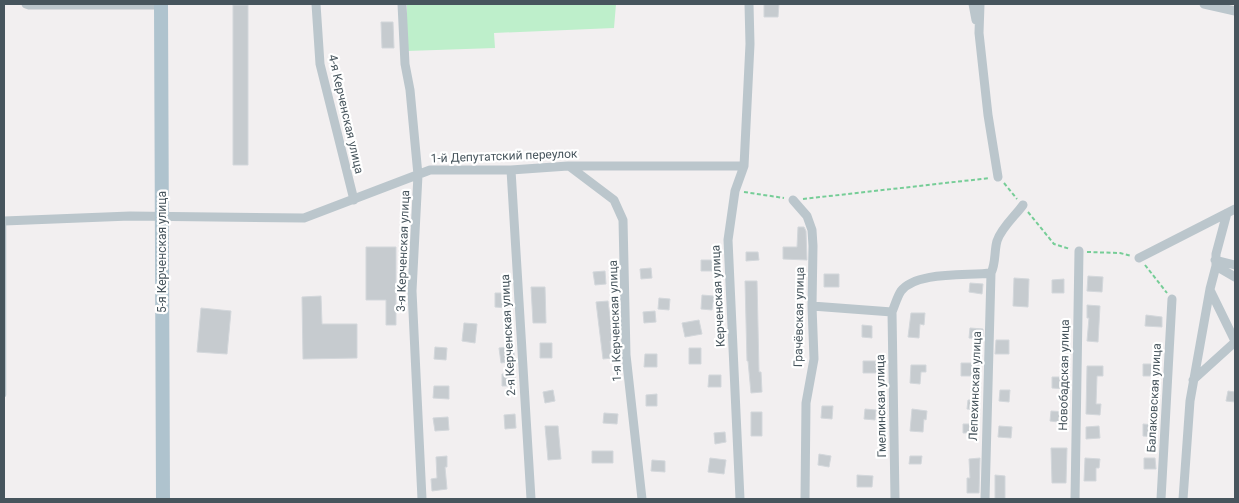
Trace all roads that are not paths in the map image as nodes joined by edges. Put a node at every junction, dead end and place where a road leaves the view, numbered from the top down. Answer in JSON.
{"nodes":[{"id":1,"x":26,"y":4,"type":"edge"},
{"id":2,"x":162,"y":4,"type":"edge"},
{"id":3,"x":316,"y":4,"type":"edge"},
{"id":4,"x":402,"y":4,"type":"edge"},
{"id":5,"x":749,"y":4,"type":"edge"},
{"id":6,"x":973,"y":4,"type":"edge"},
{"id":7,"x":980,"y":4,"type":"edge"},
{"id":8,"x":1204,"y":4,"type":"edge"},
{"id":9,"x":1235,"y":11,"type":"edge"},
{"id":10,"x":979,"y":32,"type":"junction"},
{"id":11,"x":568,"y":166,"type":"junction"},
{"id":12,"x":744,"y":166,"type":"junction"},
{"id":13,"x":510,"y":170,"type":"junction"},
{"id":14,"x":418,"y":175,"type":"junction"},
{"id":15,"x":998,"y":177,"type":"road end"},
{"id":16,"x":354,"y":200,"type":"junction"},
{"id":17,"x":793,"y":200,"type":"road end"},
{"id":18,"x":1023,"y":205,"type":"road end"},
{"id":19,"x":1231,"y":211,"type":"edge"},
{"id":20,"x":162,"y":216,"type":"junction"},
{"id":21,"x":4,"y":221,"type":"edge"},
{"id":22,"x":1079,"y":251,"type":"road end"},
{"id":23,"x":1139,"y":258,"type":"road end"},
{"id":24,"x":1215,"y":263,"type":"junction"},
{"id":25,"x":1235,"y":265,"type":"edge"},
{"id":26,"x":991,"y":273,"type":"junction"},
{"id":27,"x":1235,"y":278,"type":"edge"},
{"id":28,"x":1210,"y":289,"type":"junction"},
{"id":29,"x":1172,"y":299,"type":"road end"},
{"id":30,"x":812,"y":306,"type":"junction"},
{"id":31,"x":892,"y":312,"type":"junction"},
{"id":32,"x":1235,"y":342,"type":"edge"},
{"id":33,"x":1193,"y":380,"type":"junction"},
{"id":34,"x":4,"y":395,"type":"edge"},
{"id":35,"x":163,"y":499,"type":"edge"},
{"id":36,"x":422,"y":499,"type":"edge"},
{"id":37,"x":530,"y":499,"type":"edge"},
{"id":38,"x":642,"y":499,"type":"edge"},
{"id":39,"x":740,"y":499,"type":"edge"},
{"id":40,"x":805,"y":499,"type":"edge"},
{"id":41,"x":895,"y":499,"type":"edge"},
{"id":42,"x":985,"y":499,"type":"edge"},
{"id":43,"x":1075,"y":499,"type":"edge"},
{"id":44,"x":1161,"y":499,"type":"edge"},
{"id":45,"x":1183,"y":499,"type":"edge"}],
"edges":[{"from":1,"to":2,"type":"street"},
{"from":2,"to":20,"type":"main road","name":"5-я Керченская улица"},
{"from":3,"to":16,"type":"street","name":"4-я Керченская улица"},
{"from":4,"to":14,"type":"street","name":"3-я Керченская улица"},
{"from":5,"to":12,"type":"street","name":"Керченская улица"},
{"from":6,"to":10,"type":"street"},
{"from":7,"to":10,"type":"street"},
{"from":8,"to":9,"type":"street"},
{"from":10,"to":15,"type":"street"},
{"from":11,"to":12,"type":"street","name":"1-й Депутатский переулок"},
{"from":11,"to":13,"type":"street","name":"1-й Депутатский переулок"},
{"from":11,"to":38,"type":"street","name":"1-я Керченская улица"},
{"from":12,"to":39,"type":"street","name":"Керченская улица"},
{"from":13,"to":14,"type":"street","name":"1-й Депутатский переулок"},
{"from":13,"to":37,"type":"street","name":"2-я Керченская улица"},
{"from":14,"to":16,"type":"street","name":"1-й Депутатский переулок"},
{"from":14,"to":36,"type":"street","name":"3-я Керченская улица"},
{"from":16,"to":20,"type":"street","name":"1-й Депутатский переулок"},
{"from":17,"to":30,"type":"street","name":"Грачёвская улица"},
{"from":18,"to":26,"type":"street","name":"Лепехинская улица"},
{"from":19,"to":23,"type":"street"},
{"from":19,"to":24,"type":"street"},
{"from":20,"to":21,"type":"street","name":"1-й Депутатский переулок"},
{"from":20,"to":35,"type":"main road","name":"5-я Керченская улица"},
{"from":21,"to":34,"type":"lane"},
{"from":22,"to":43,"type":"street","name":"Новобадская улица"},
{"from":24,"to":25,"type":"street"},
{"from":24,"to":27,"type":"street"},
{"from":24,"to":28,"type":"street"},
{"from":26,"to":31,"type":"street"},
{"from":26,"to":42,"type":"street","name":"Лепехинская улица"},
{"from":28,"to":32,"type":"street"},
{"from":28,"to":33,"type":"street"},
{"from":29,"to":44,"type":"street","name":"Балаковская улица"},
{"from":30,"to":31,"type":"street"},
{"from":30,"to":40,"type":"street","name":"Грачёвская улица"},
{"from":31,"to":41,"type":"street","name":"Гмелинская улица"},
{"from":32,"to":33,"type":"street"},
{"from":33,"to":45,"type":"street"}]}
